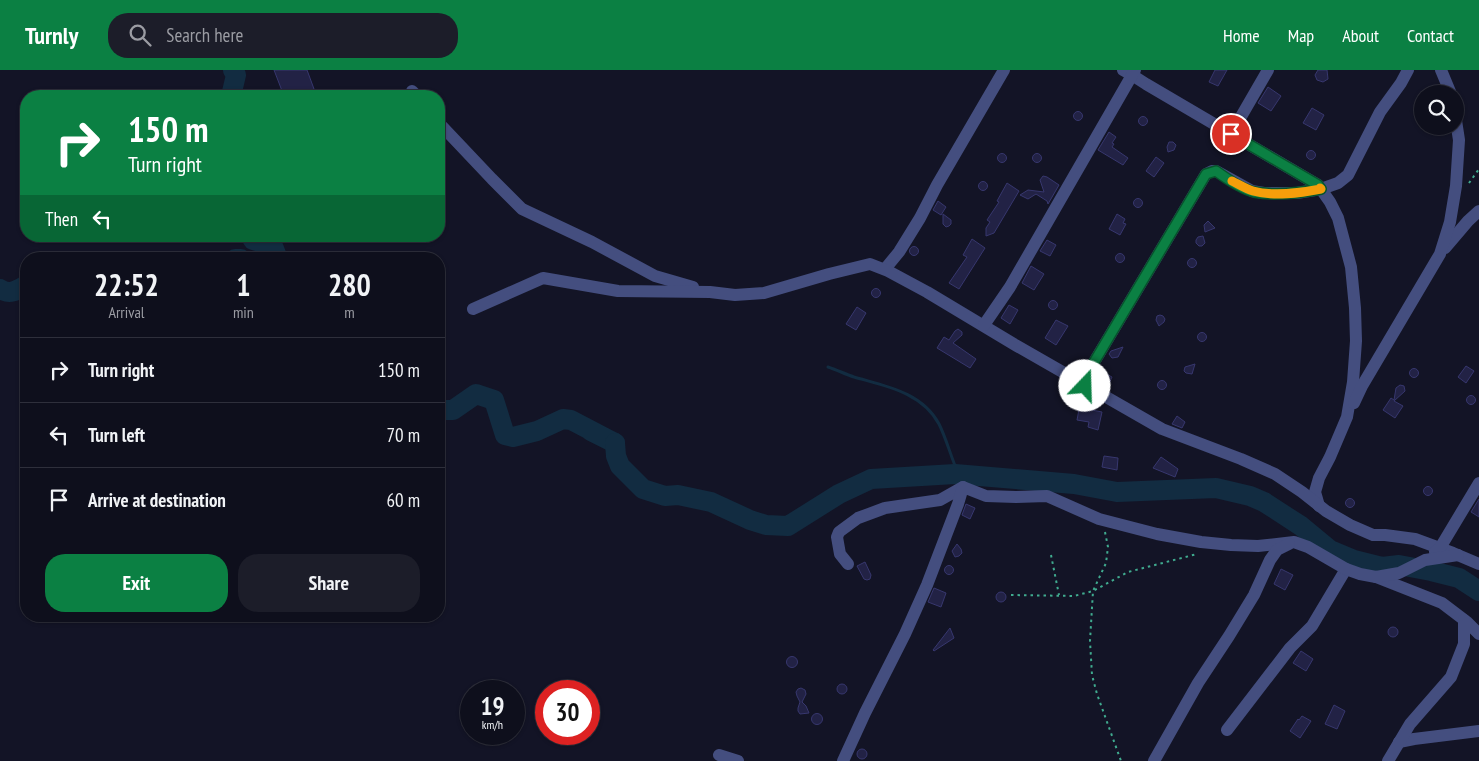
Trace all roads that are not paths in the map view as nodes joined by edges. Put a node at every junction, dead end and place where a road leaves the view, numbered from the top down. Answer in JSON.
{"nodes":[{"id":1,"x":1004,"y":70,"type":"edge"},
{"id":2,"x":1268,"y":70,"type":"edge"},
{"id":3,"x":1408,"y":70,"type":"edge"},
{"id":4,"x":1441,"y":70,"type":"edge"},
{"id":5,"x":1130,"y":72,"type":"edge"},
{"id":6,"x":1447,"y":85,"type":"edge"},
{"id":7,"x":445,"y":129,"type":"edge"},
{"id":8,"x":1231,"y":134,"type":"junction"},
{"id":9,"x":1458,"y":135,"type":"edge"},
{"id":10,"x":1321,"y":189,"type":"junction"},
{"id":11,"x":1479,"y":211,"type":"edge"},
{"id":12,"x":1440,"y":254,"type":"junction"},
{"id":13,"x":885,"y":270,"type":"junction"},
{"id":14,"x":710,"y":292,"type":"junction"},
{"id":15,"x":472,"y":309,"type":"dead end"},
{"id":16,"x":984,"y":325,"type":"junction"},
{"id":17,"x":1085,"y":386,"type":"junction"},
{"id":18,"x":1347,"y":418,"type":"junction"},
{"id":19,"x":1479,"y":483,"type":"edge"},
{"id":20,"x":963,"y":487,"type":"junction"},
{"id":21,"x":1319,"y":506,"type":"junction"},
{"id":22,"x":1294,"y":542,"type":"junction"},
{"id":23,"x":1440,"y":548,"type":"junction"},
{"id":24,"x":1458,"y":555,"type":"junction"},
{"id":25,"x":1425,"y":560,"type":"junction"},
{"id":26,"x":848,"y":564,"type":"dead end"},
{"id":27,"x":1479,"y":564,"type":"edge"},
{"id":28,"x":1346,"y":569,"type":"junction"},
{"id":29,"x":1376,"y":577,"type":"junction"},
{"id":30,"x":1464,"y":620,"type":"junction"},
{"id":31,"x":1479,"y":634,"type":"edge"},
{"id":32,"x":1227,"y":730,"type":"dead end"},
{"id":33,"x":1479,"y":731,"type":"edge"},
{"id":34,"x":1399,"y":742,"type":"junction"},
{"id":35,"x":719,"y":755,"type":"dead end"},
{"id":36,"x":738,"y":761,"type":"edge"},
{"id":37,"x":843,"y":761,"type":"edge"},
{"id":38,"x":1154,"y":761,"type":"edge"},
{"id":39,"x":1388,"y":761,"type":"edge"}],
"edges":[{"from":1,"to":13,"type":"street"},
{"from":2,"to":8,"type":"street"},
{"from":3,"to":10,"type":"street"},
{"from":4,"to":6,"type":"street"},
{"from":5,"to":8,"type":"street"},
{"from":5,"to":16,"type":"street"},
{"from":7,"to":14,"type":"street"},
{"from":8,"to":10,"type":"street"},
{"from":9,"to":12,"type":"street"},
{"from":10,"to":17,"type":"street"},
{"from":10,"to":18,"type":"street"},
{"from":11,"to":12,"type":"street"},
{"from":12,"to":18,"type":"street"},
{"from":13,"to":14,"type":"street"},
{"from":13,"to":16,"type":"street"},
{"from":14,"to":15,"type":"street"},
{"from":16,"to":17,"type":"street"},
{"from":17,"to":21,"type":"street"},
{"from":18,"to":21,"type":"street"},
{"from":19,"to":23,"type":"street"},
{"from":20,"to":22,"type":"street"},
{"from":20,"to":26,"type":"street"},
{"from":20,"to":37,"type":"street"},
{"from":21,"to":23,"type":"street"},
{"from":22,"to":28,"type":"street"},
{"from":22,"to":38,"type":"street"},
{"from":23,"to":24,"type":"street"},
{"from":23,"to":25,"type":"street"},
{"from":24,"to":25,"type":"street"},
{"from":24,"to":27,"type":"street"},
{"from":25,"to":29,"type":"street"},
{"from":28,"to":29,"type":"street"},
{"from":28,"to":32,"type":"street"},
{"from":29,"to":30,"type":"street"},
{"from":30,"to":31,"type":"street"},
{"from":30,"to":34,"type":"street"},
{"from":33,"to":34,"type":"street"},
{"from":34,"to":39,"type":"street"},
{"from":35,"to":36,"type":"street"}]}
